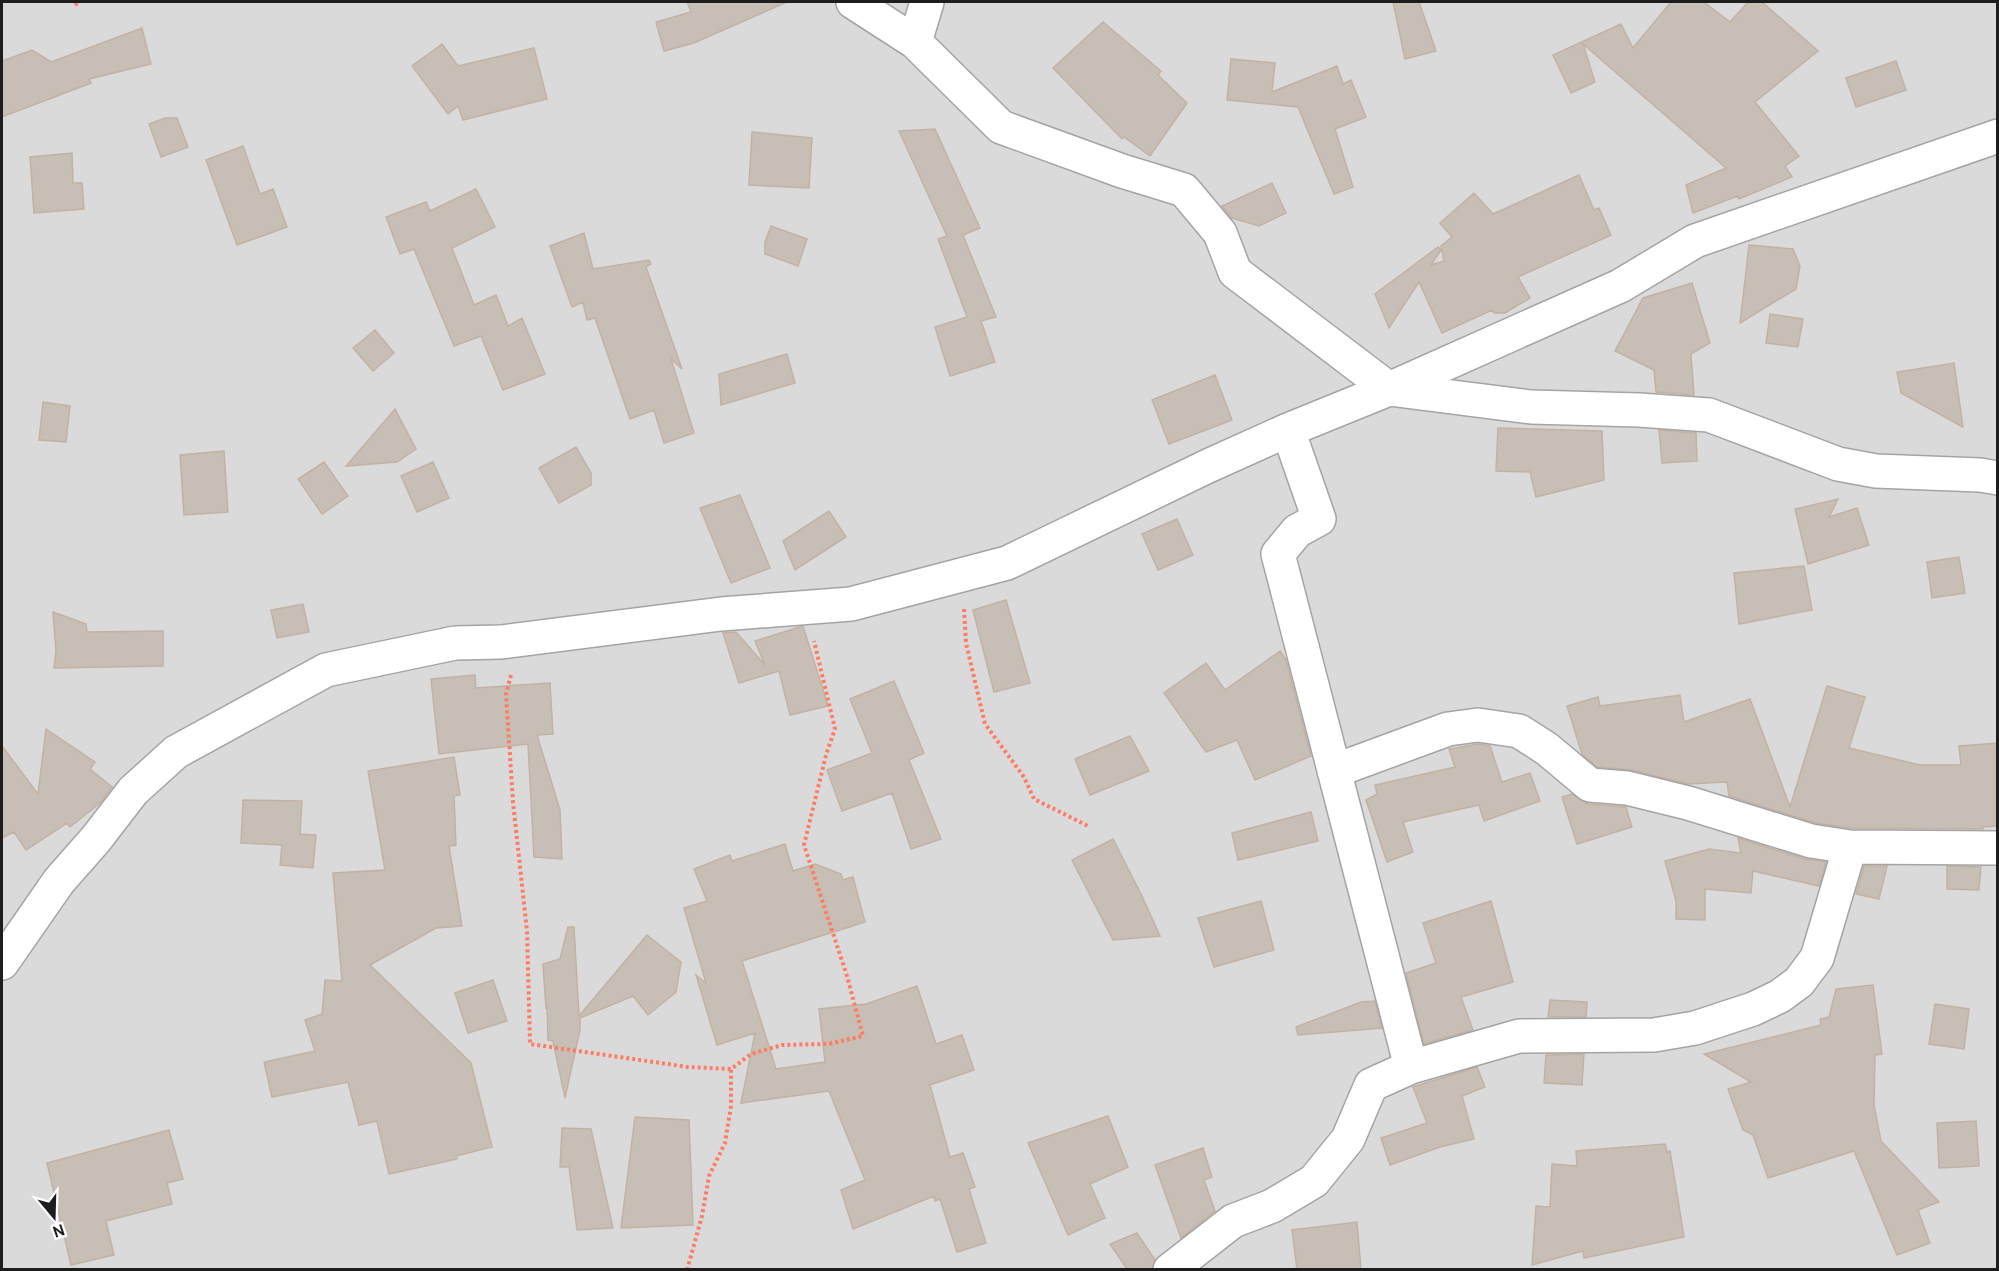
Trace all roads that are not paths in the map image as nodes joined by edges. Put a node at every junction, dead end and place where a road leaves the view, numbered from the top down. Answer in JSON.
{"nodes":[{"id":1,"x":853,"y":2,"type":"edge"},
{"id":2,"x":927,"y":2,"type":"edge"},
{"id":3,"x":915,"y":42,"type":"junction"},
{"id":4,"x":1998,"y":136,"type":"edge"},
{"id":5,"x":1389,"y":389,"type":"junction"},
{"id":6,"x":1288,"y":430,"type":"junction"},
{"id":7,"x":1998,"y":478,"type":"edge"},
{"id":8,"x":1334,"y":771,"type":"junction"},
{"id":9,"x":1850,"y":847,"type":"junction"},
{"id":10,"x":1998,"y":848,"type":"edge"},
{"id":11,"x":2,"y":963,"type":"edge"},
{"id":12,"x":1411,"y":1067,"type":"junction"},
{"id":13,"x":1170,"y":1269,"type":"edge"}],
"edges":[{"from":1,"to":3,"type":"street"},
{"from":2,"to":3,"type":"street"},
{"from":3,"to":5,"type":"street"},
{"from":4,"to":5,"type":"street"},
{"from":5,"to":6,"type":"street"},
{"from":5,"to":7,"type":"street"},
{"from":6,"to":8,"type":"street"},
{"from":6,"to":11,"type":"street"},
{"from":8,"to":9,"type":"street"},
{"from":8,"to":12,"type":"street"},
{"from":9,"to":10,"type":"street"},
{"from":9,"to":12,"type":"street"},
{"from":12,"to":13,"type":"street"}]}
